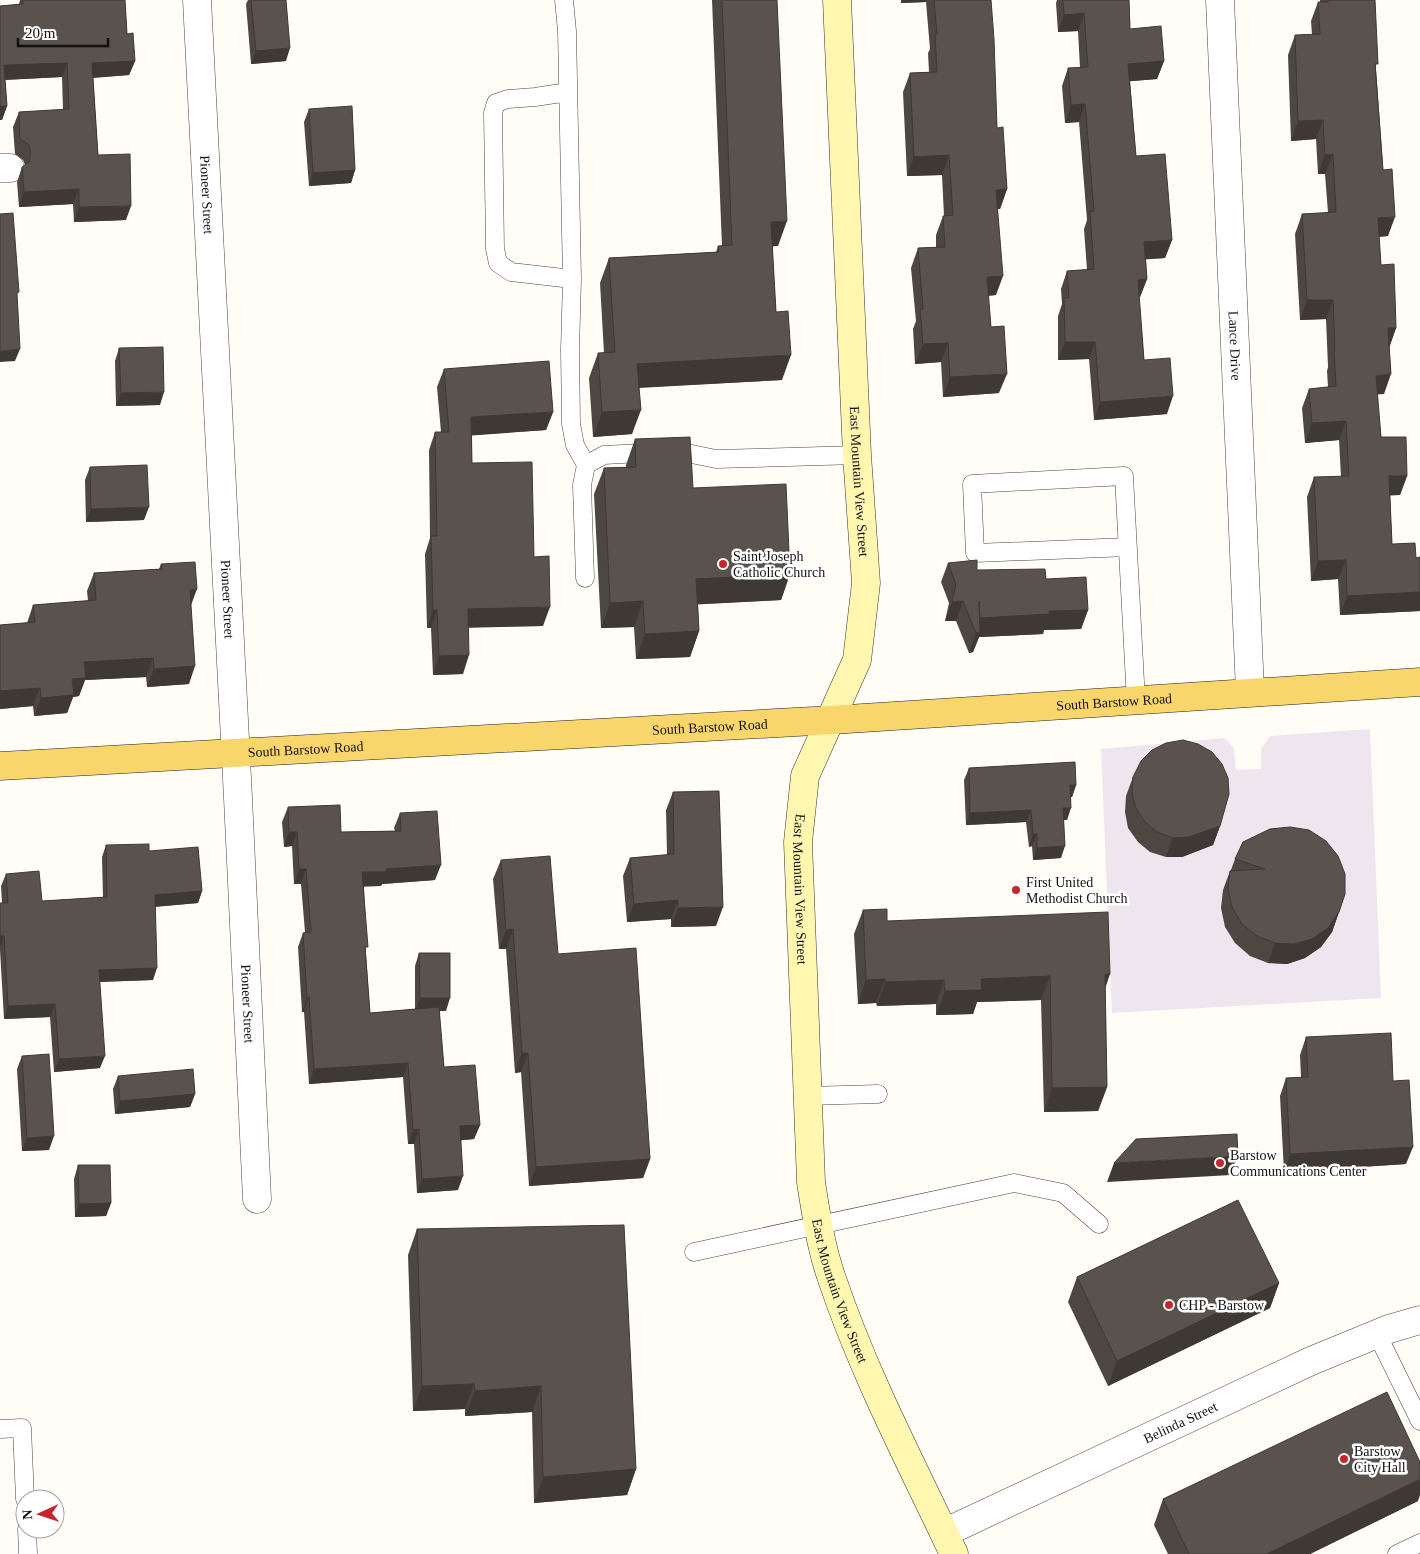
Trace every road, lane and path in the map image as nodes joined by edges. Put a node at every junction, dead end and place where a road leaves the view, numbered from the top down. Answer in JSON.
{"nodes":[{"id":1,"x":198,"y":0,"type":"edge"},
{"id":2,"x":564,"y":0,"type":"edge"},
{"id":3,"x":837,"y":0,"type":"edge"},
{"id":4,"x":1220,"y":0,"type":"edge"},
{"id":5,"x":568,"y":92,"type":"junction"},
{"id":6,"x":572,"y":279,"type":"junction"},
{"id":7,"x":857,"y":455,"type":"junction"},
{"id":8,"x":586,"y":465,"type":"junction"},
{"id":9,"x":1128,"y":547,"type":"junction"},
{"id":10,"x":585,"y":578,"type":"dead end"},
{"id":11,"x":1420,"y":682,"type":"edge"},
{"id":12,"x":1250,"y":691,"type":"junction"},
{"id":13,"x":1136,"y":701,"type":"junction"},
{"id":14,"x":832,"y":720,"type":"junction"},
{"id":15,"x":236,"y":753,"type":"junction"},
{"id":16,"x":0,"y":766,"type":"edge"},
{"id":17,"x":878,"y":1094,"type":"dead end"},
{"id":18,"x":808,"y":1096,"type":"junction"},
{"id":19,"x":257,"y":1199,"type":"dead end"},
{"id":20,"x":1099,"y":1224,"type":"dead end"},
{"id":21,"x":818,"y":1226,"type":"junction"},
{"id":22,"x":694,"y":1252,"type":"dead end"},
{"id":23,"x":1420,"y":1320,"type":"edge"},
{"id":24,"x":1377,"y":1334,"type":"junction"},
{"id":25,"x":1420,"y":1422,"type":"edge"},
{"id":26,"x":0,"y":1430,"type":"edge"},
{"id":27,"x":25,"y":1489,"type":"edge"},
{"id":28,"x":27,"y":1539,"type":"edge"},
{"id":29,"x":1420,"y":1543,"type":"edge"},
{"id":30,"x":949,"y":1544,"type":"edge"},
{"id":31,"x":28,"y":1554,"type":"edge"},
{"id":32,"x":1397,"y":1554,"type":"edge"}],
"edges":[{"from":1,"to":15,"type":"street","name":"Pioneer Street"},
{"from":2,"to":5,"type":"lane"},
{"from":3,"to":7,"type":"street","name":"East Mountain View Street"},
{"from":4,"to":12,"type":"street","name":"Lance Drive"},
{"from":5,"to":6,"type":"lane"},
{"from":5,"to":6,"type":"lane"},
{"from":6,"to":8,"type":"lane"},
{"from":7,"to":8,"type":"lane"},
{"from":7,"to":14,"type":"street","name":"East Mountain View Street"},
{"from":8,"to":10,"type":"lane"},
{"from":9,"to":9,"type":"lane"},
{"from":9,"to":13,"type":"lane"},
{"from":11,"to":12,"type":"main road","name":"South Barstow Road"},
{"from":12,"to":13,"type":"main road","name":"South Barstow Road"},
{"from":13,"to":14,"type":"main road","name":"South Barstow Road"},
{"from":14,"to":15,"type":"main road","name":"South Barstow Road"},
{"from":14,"to":18,"type":"street","name":"East Mountain View Street"},
{"from":15,"to":16,"type":"main road","name":"South Barstow Road"},
{"from":15,"to":19,"type":"street","name":"Pioneer Street"},
{"from":17,"to":18,"type":"lane"},
{"from":18,"to":21,"type":"street","name":"East Mountain View Street"},
{"from":20,"to":21,"type":"lane"},
{"from":21,"to":22,"type":"lane"},
{"from":21,"to":30,"type":"street","name":"East Mountain View Street"},
{"from":23,"to":24,"type":"street","name":"Belinda Street"},
{"from":24,"to":25,"type":"lane"},
{"from":24,"to":30,"type":"street","name":"Belinda Street"},
{"from":26,"to":27,"type":"lane"},
{"from":28,"to":31,"type":"lane"},
{"from":29,"to":32,"type":"lane"}]}
